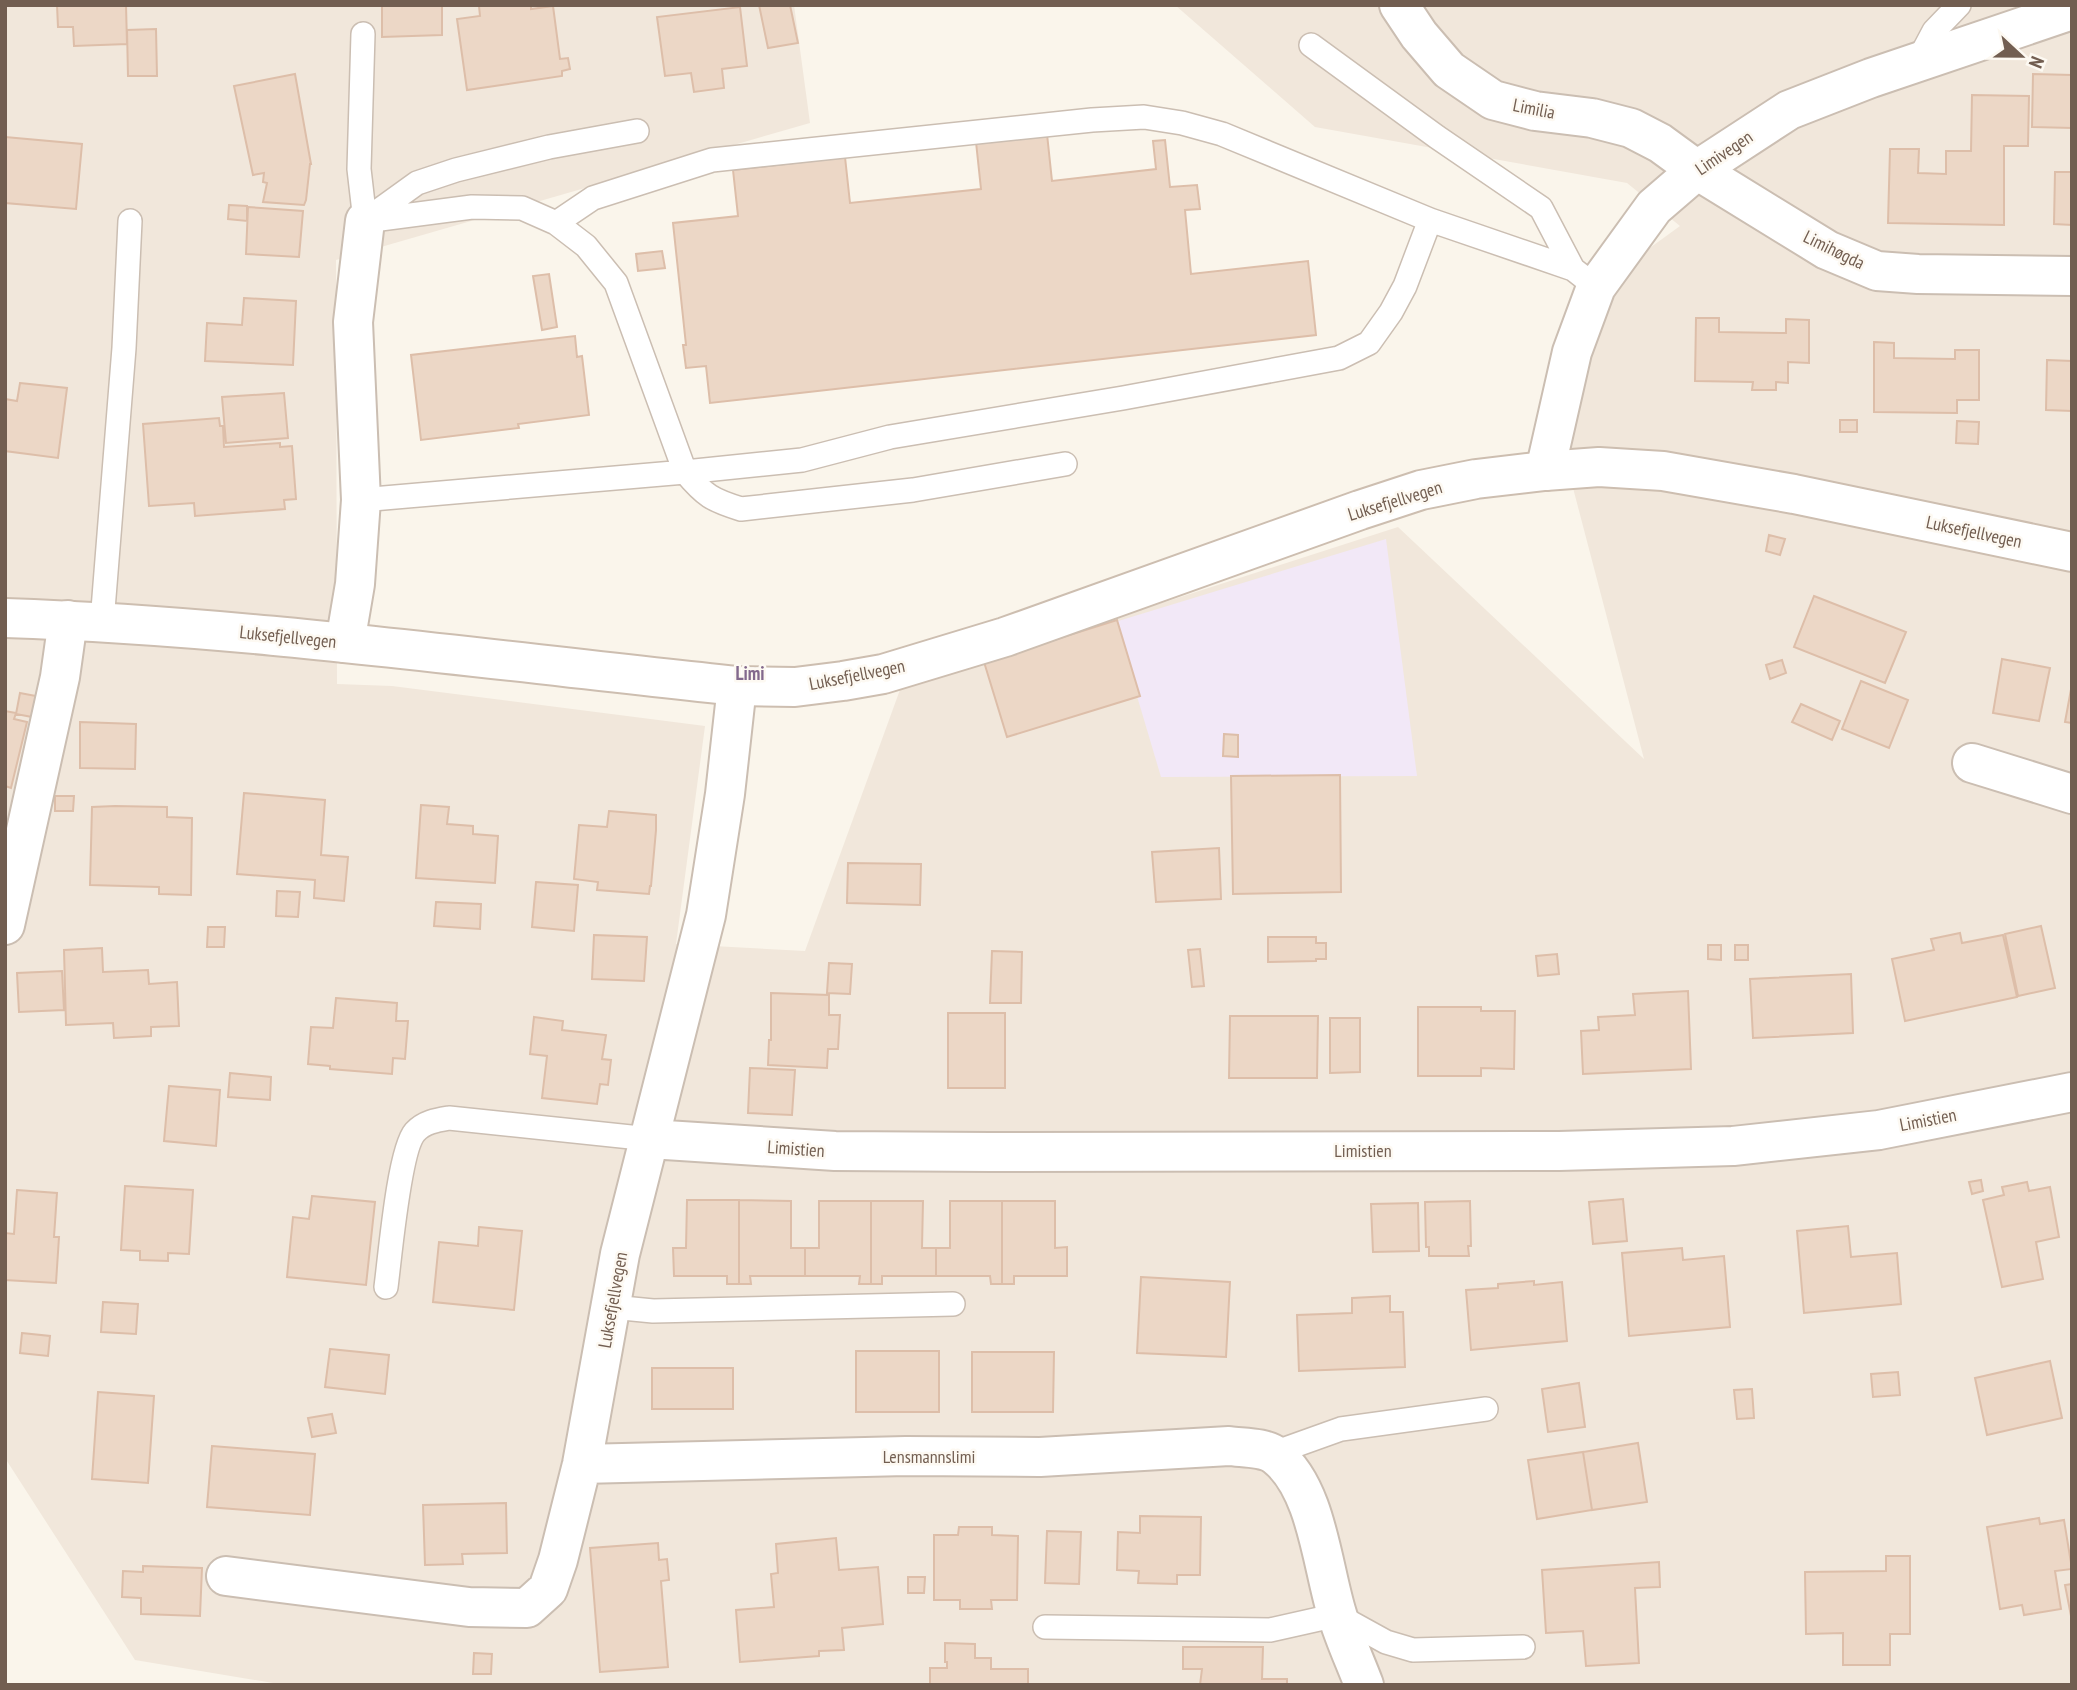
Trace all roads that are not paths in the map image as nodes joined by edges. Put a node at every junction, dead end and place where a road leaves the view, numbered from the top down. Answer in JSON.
{"nodes":[{"id":1,"x":1399,"y":5,"type":"edge"},
{"id":2,"x":1959,"y":5,"type":"edge"},
{"id":3,"x":2072,"y":10,"type":"edge"},
{"id":4,"x":363,"y":34,"type":"dead end"},
{"id":5,"x":1311,"y":45,"type":"dead end"},
{"id":6,"x":1917,"y":63,"type":"junction"},
{"id":7,"x":637,"y":131,"type":"dead end"},
{"id":8,"x":1698,"y":170,"type":"junction"},
{"id":9,"x":1430,"y":220,"type":"junction"},
{"id":10,"x":130,"y":221,"type":"dead end"},
{"id":11,"x":365,"y":221,"type":"junction"},
{"id":12,"x":555,"y":223,"type":"junction"},
{"id":13,"x":2072,"y":276,"type":"edge"},
{"id":14,"x":1585,"y":278,"type":"junction"},
{"id":15,"x":1065,"y":464,"type":"dead end"},
{"id":16,"x":1545,"y":471,"type":"junction"},
{"id":17,"x":685,"y":472,"type":"junction"},
{"id":18,"x":361,"y":500,"type":"junction"},
{"id":19,"x":2072,"y":552,"type":"edge"},
{"id":20,"x":5,"y":618,"type":"edge"},
{"id":21,"x":85,"y":621,"type":"junction"},
{"id":22,"x":345,"y":643,"type":"junction"},
{"id":23,"x":737,"y":686,"type":"junction"},
{"id":24,"x":1972,"y":763,"type":"dead end"},
{"id":25,"x":2072,"y":794,"type":"edge"},
{"id":26,"x":5,"y":925,"type":"edge"},
{"id":27,"x":2072,"y":1092,"type":"edge"},
{"id":28,"x":650,"y":1139,"type":"junction"},
{"id":29,"x":386,"y":1287,"type":"dead end"},
{"id":30,"x":953,"y":1304,"type":"dead end"},
{"id":31,"x":612,"y":1307,"type":"junction"},
{"id":32,"x":1486,"y":1409,"type":"dead end"},
{"id":33,"x":1274,"y":1453,"type":"junction"},
{"id":34,"x":582,"y":1464,"type":"junction"},
{"id":35,"x":226,"y":1576,"type":"dead end"},
{"id":36,"x":1337,"y":1615,"type":"junction"},
{"id":37,"x":1045,"y":1627,"type":"dead end"},
{"id":38,"x":1524,"y":1647,"type":"dead end"},
{"id":39,"x":1364,"y":1685,"type":"edge"}],
"edges":[{"from":1,"to":8,"type":"street","name":"Limilia"},
{"from":2,"to":6,"type":"lane"},
{"from":3,"to":6,"type":"street","name":"Limivegen"},
{"from":4,"to":11,"type":"lane"},
{"from":5,"to":14,"type":"lane"},
{"from":6,"to":8,"type":"street","name":"Limivegen"},
{"from":7,"to":11,"type":"lane"},
{"from":8,"to":13,"type":"street","name":"Limihøgda"},
{"from":8,"to":14,"type":"street","name":"Limivegen"},
{"from":9,"to":12,"type":"lane"},
{"from":9,"to":14,"type":"lane"},
{"from":9,"to":17,"type":"lane"},
{"from":10,"to":21,"type":"lane"},
{"from":11,"to":12,"type":"lane"},
{"from":11,"to":18,"type":"street"},
{"from":12,"to":17,"type":"lane"},
{"from":14,"to":16,"type":"street","name":"Limivegen"},
{"from":15,"to":17,"type":"lane"},
{"from":16,"to":19,"type":"street","name":"Luksefjellvegen"},
{"from":16,"to":23,"type":"street","name":"Luksefjellvegen"},
{"from":17,"to":18,"type":"lane"},
{"from":18,"to":22,"type":"street"},
{"from":20,"to":21,"type":"street","name":"Luksefjellvegen"},
{"from":21,"to":22,"type":"street","name":"Luksefjellvegen"},
{"from":21,"to":26,"type":"street"},
{"from":22,"to":23,"type":"street","name":"Luksefjellvegen"},
{"from":23,"to":28,"type":"street","name":"Luksefjellvegen"},
{"from":24,"to":25,"type":"street"},
{"from":27,"to":28,"type":"street","name":"Limistien"},
{"from":28,"to":29,"type":"lane"},
{"from":28,"to":31,"type":"street","name":"Luksefjellvegen"},
{"from":30,"to":31,"type":"lane"},
{"from":31,"to":34,"type":"street","name":"Luksefjellvegen"},
{"from":32,"to":33,"type":"lane","name":"Lensmannslimi"},
{"from":33,"to":34,"type":"street","name":"Lensmannslimi"},
{"from":33,"to":36,"type":"street"},
{"from":34,"to":35,"type":"street","name":"Luksefjellvegen"},
{"from":36,"to":37,"type":"lane"},
{"from":36,"to":38,"type":"lane"},
{"from":36,"to":39,"type":"street"}]}
